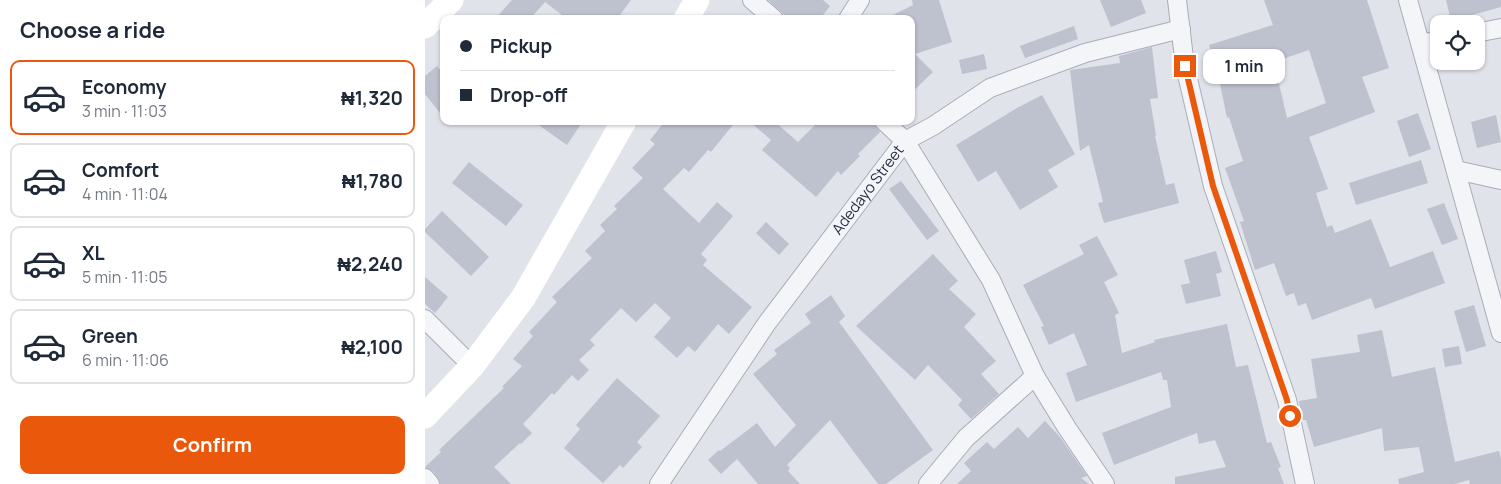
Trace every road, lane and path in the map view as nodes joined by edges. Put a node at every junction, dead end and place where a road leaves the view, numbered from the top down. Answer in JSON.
{"nodes":[{"id":1,"x":451,"y":0,"type":"edge"},
{"id":2,"x":697,"y":0,"type":"edge"},
{"id":3,"x":752,"y":0,"type":"edge"},
{"id":4,"x":859,"y":0,"type":"edge"},
{"id":5,"x":1177,"y":0,"type":"edge"},
{"id":6,"x":1408,"y":0,"type":"edge"},
{"id":7,"x":688,"y":15,"type":"edge"},
{"id":8,"x":769,"y":15,"type":"edge"},
{"id":9,"x":850,"y":15,"type":"edge"},
{"id":10,"x":425,"y":26,"type":"edge"},
{"id":11,"x":1501,"y":28,"type":"edge"},
{"id":12,"x":1181,"y":29,"type":"junction"},
{"id":13,"x":1485,"y":31,"type":"edge"},
{"id":14,"x":1430,"y":42,"type":"edge"},
{"id":15,"x":1421,"y":44,"type":"junction"},
{"id":16,"x":622,"y":125,"type":"edge"},
{"id":17,"x":888,"y":125,"type":"edge"},
{"id":18,"x":905,"y":141,"type":"junction"},
{"id":19,"x":1456,"y":170,"type":"junction"},
{"id":20,"x":1501,"y":180,"type":"edge"},
{"id":21,"x":425,"y":319,"type":"edge"},
{"id":22,"x":1501,"y":333,"type":"edge"},
{"id":23,"x":471,"y":366,"type":"junction"},
{"id":24,"x":1035,"y":376,"type":"junction"},
{"id":25,"x":425,"y":416,"type":"edge"},
{"id":26,"x":425,"y":478,"type":"edge"},
{"id":27,"x":430,"y":484,"type":"edge"},
{"id":28,"x":659,"y":484,"type":"edge"},
{"id":29,"x":928,"y":484,"type":"edge"},
{"id":30,"x":1105,"y":484,"type":"edge"},
{"id":31,"x":1305,"y":484,"type":"edge"}],
"edges":[{"from":1,"to":10,"type":"main road"},
{"from":2,"to":7,"type":"main road"},
{"from":3,"to":8,"type":"street"},
{"from":4,"to":9,"type":"street"},
{"from":5,"to":12,"type":"street"},
{"from":6,"to":15,"type":"street"},
{"from":11,"to":13,"type":"street"},
{"from":12,"to":18,"type":"street","name":"Adedayo Street"},
{"from":12,"to":31,"type":"street"},
{"from":14,"to":15,"type":"street"},
{"from":15,"to":19,"type":"street"},
{"from":16,"to":23,"type":"main road"},
{"from":17,"to":18,"type":"street"},
{"from":18,"to":24,"type":"street"},
{"from":18,"to":28,"type":"street","name":"Adedayo Street"},
{"from":19,"to":20,"type":"street"},
{"from":19,"to":22,"type":"street"},
{"from":21,"to":23,"type":"street"},
{"from":23,"to":25,"type":"main road"},
{"from":24,"to":29,"type":"street"},
{"from":24,"to":30,"type":"street"},
{"from":26,"to":27,"type":"street"}]}
